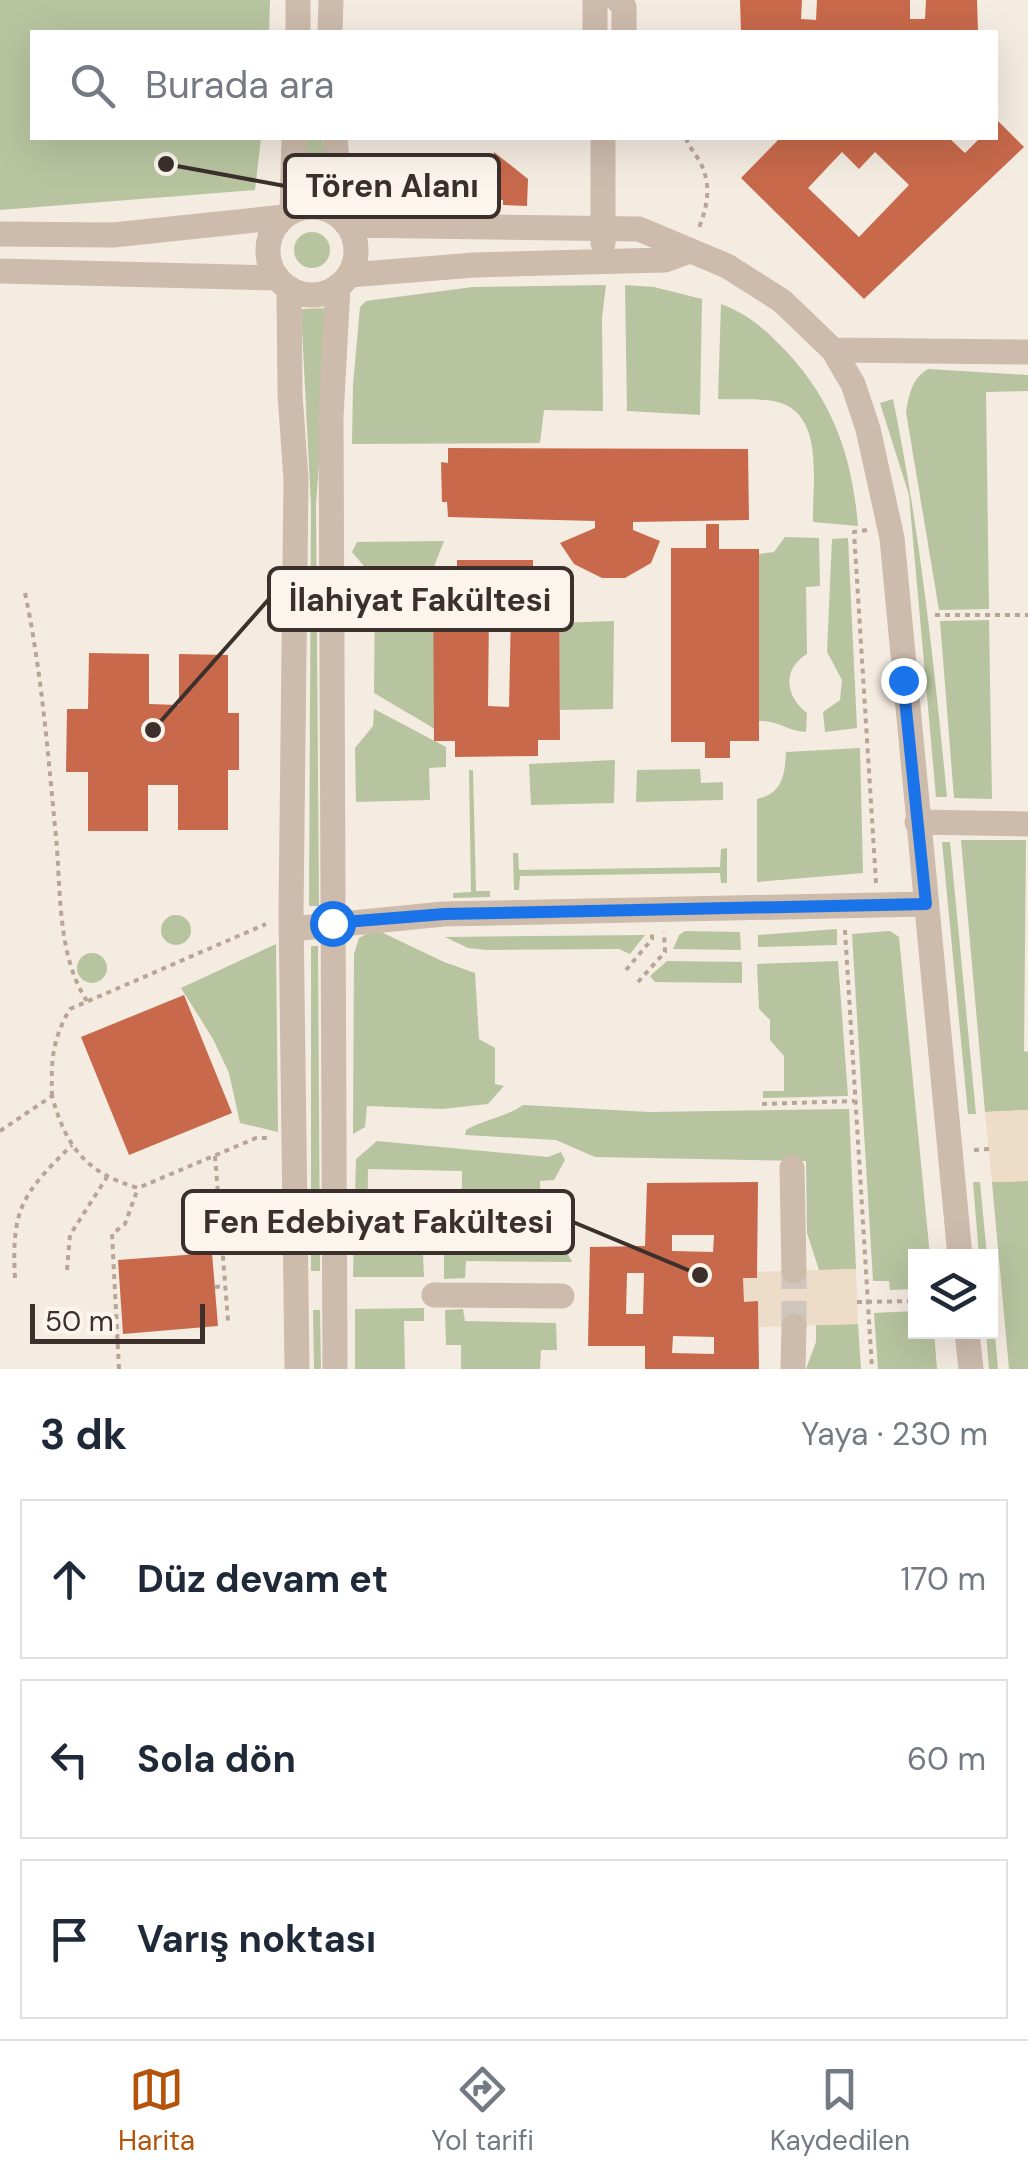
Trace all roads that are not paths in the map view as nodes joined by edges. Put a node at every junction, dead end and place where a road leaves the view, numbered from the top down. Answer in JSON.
{"nodes":[{"id":1,"x":298,"y":0,"type":"edge"},
{"id":2,"x":330,"y":0,"type":"edge"},
{"id":3,"x":599,"y":0,"type":"edge"},
{"id":4,"x":618,"y":0,"type":"edge"},
{"id":5,"x":298,"y":30,"type":"edge"},
{"id":6,"x":330,"y":30,"type":"edge"},
{"id":7,"x":595,"y":30,"type":"edge"},
{"id":8,"x":603,"y":30,"type":"edge"},
{"id":9,"x":624,"y":30,"type":"edge"},
{"id":10,"x":294,"y":140,"type":"edge"},
{"id":11,"x":335,"y":140,"type":"edge"},
{"id":12,"x":595,"y":140,"type":"edge"},
{"id":13,"x":603,"y":140,"type":"edge"},
{"id":14,"x":622,"y":140,"type":"edge"},
{"id":15,"x":603,"y":171,"type":"junction"},
{"id":16,"x":288,"y":215,"type":"junction"},
{"id":17,"x":345,"y":222,"type":"junction"},
{"id":18,"x":603,"y":228,"type":"junction"},
{"id":19,"x":0,"y":234,"type":"edge"},
{"id":20,"x":690,"y":251,"type":"junction"},
{"id":21,"x":602,"y":263,"type":"junction"},
{"id":22,"x":0,"y":270,"type":"edge"},
{"id":23,"x":343,"y":281,"type":"junction"},
{"id":24,"x":284,"y":283,"type":"junction"},
{"id":25,"x":834,"y":350,"type":"junction"},
{"id":26,"x":1028,"y":352,"type":"edge"},
{"id":27,"x":917,"y":822,"type":"junction"},
{"id":28,"x":1028,"y":824,"type":"edge"},
{"id":29,"x":926,"y":904,"type":"junction"},
{"id":30,"x":291,"y":921,"type":"junction"},
{"id":31,"x":332,"y":923,"type":"junction"},
{"id":32,"x":792,"y":1168,"type":"dead end"},
{"id":33,"x":959,"y":1249,"type":"edge"},
{"id":34,"x":794,"y":1271,"type":"tunnel mouth"},
{"id":35,"x":335,"y":1293,"type":"junction"},
{"id":36,"x":296,"y":1294,"type":"junction"},
{"id":37,"x":434,"y":1294,"type":"dead end"},
{"id":38,"x":562,"y":1296,"type":"dead end"},
{"id":39,"x":794,"y":1326,"type":"tunnel mouth"},
{"id":40,"x":969,"y":1339,"type":"edge"},
{"id":41,"x":297,"y":1369,"type":"edge"},
{"id":42,"x":336,"y":1369,"type":"edge"},
{"id":43,"x":793,"y":1369,"type":"edge"},
{"id":44,"x":971,"y":1369,"type":"edge"}],
"edges":[{"from":1,"to":5,"type":"street"},
{"from":2,"to":6,"type":"street"},
{"from":3,"to":7,"type":"street"},
{"from":3,"to":8,"type":"street"},
{"from":4,"to":9,"type":"street"},
{"from":10,"to":16,"type":"street"},
{"from":11,"to":17,"type":"street"},
{"from":12,"to":15,"type":"street"},
{"from":13,"to":15,"type":"street"},
{"from":14,"to":15,"type":"street"},
{"from":15,"to":18,"type":"street"},
{"from":16,"to":17,"type":"street"},
{"from":16,"to":19,"type":"street"},
{"from":16,"to":24,"type":"street"},
{"from":17,"to":18,"type":"street"},
{"from":17,"to":23,"type":"street"},
{"from":18,"to":20,"type":"street"},
{"from":18,"to":21,"type":"street"},
{"from":20,"to":21,"type":"street"},
{"from":20,"to":25,"type":"street"},
{"from":21,"to":23,"type":"street"},
{"from":22,"to":24,"type":"street"},
{"from":23,"to":24,"type":"street"},
{"from":23,"to":31,"type":"street"},
{"from":24,"to":30,"type":"street"},
{"from":25,"to":26,"type":"street"},
{"from":25,"to":27,"type":"street"},
{"from":27,"to":28,"type":"street"},
{"from":27,"to":29,"type":"street"},
{"from":29,"to":31,"type":"street"},
{"from":29,"to":33,"type":"street"},
{"from":30,"to":31,"type":"street"},
{"from":30,"to":36,"type":"street"},
{"from":31,"to":35,"type":"street"},
{"from":32,"to":34,"type":"street"},
{"from":35,"to":36,"type":"street"},
{"from":35,"to":42,"type":"street"},
{"from":36,"to":41,"type":"street"},
{"from":37,"to":38,"type":"street"},
{"from":39,"to":43,"type":"street"},
{"from":40,"to":44,"type":"street"}]}
